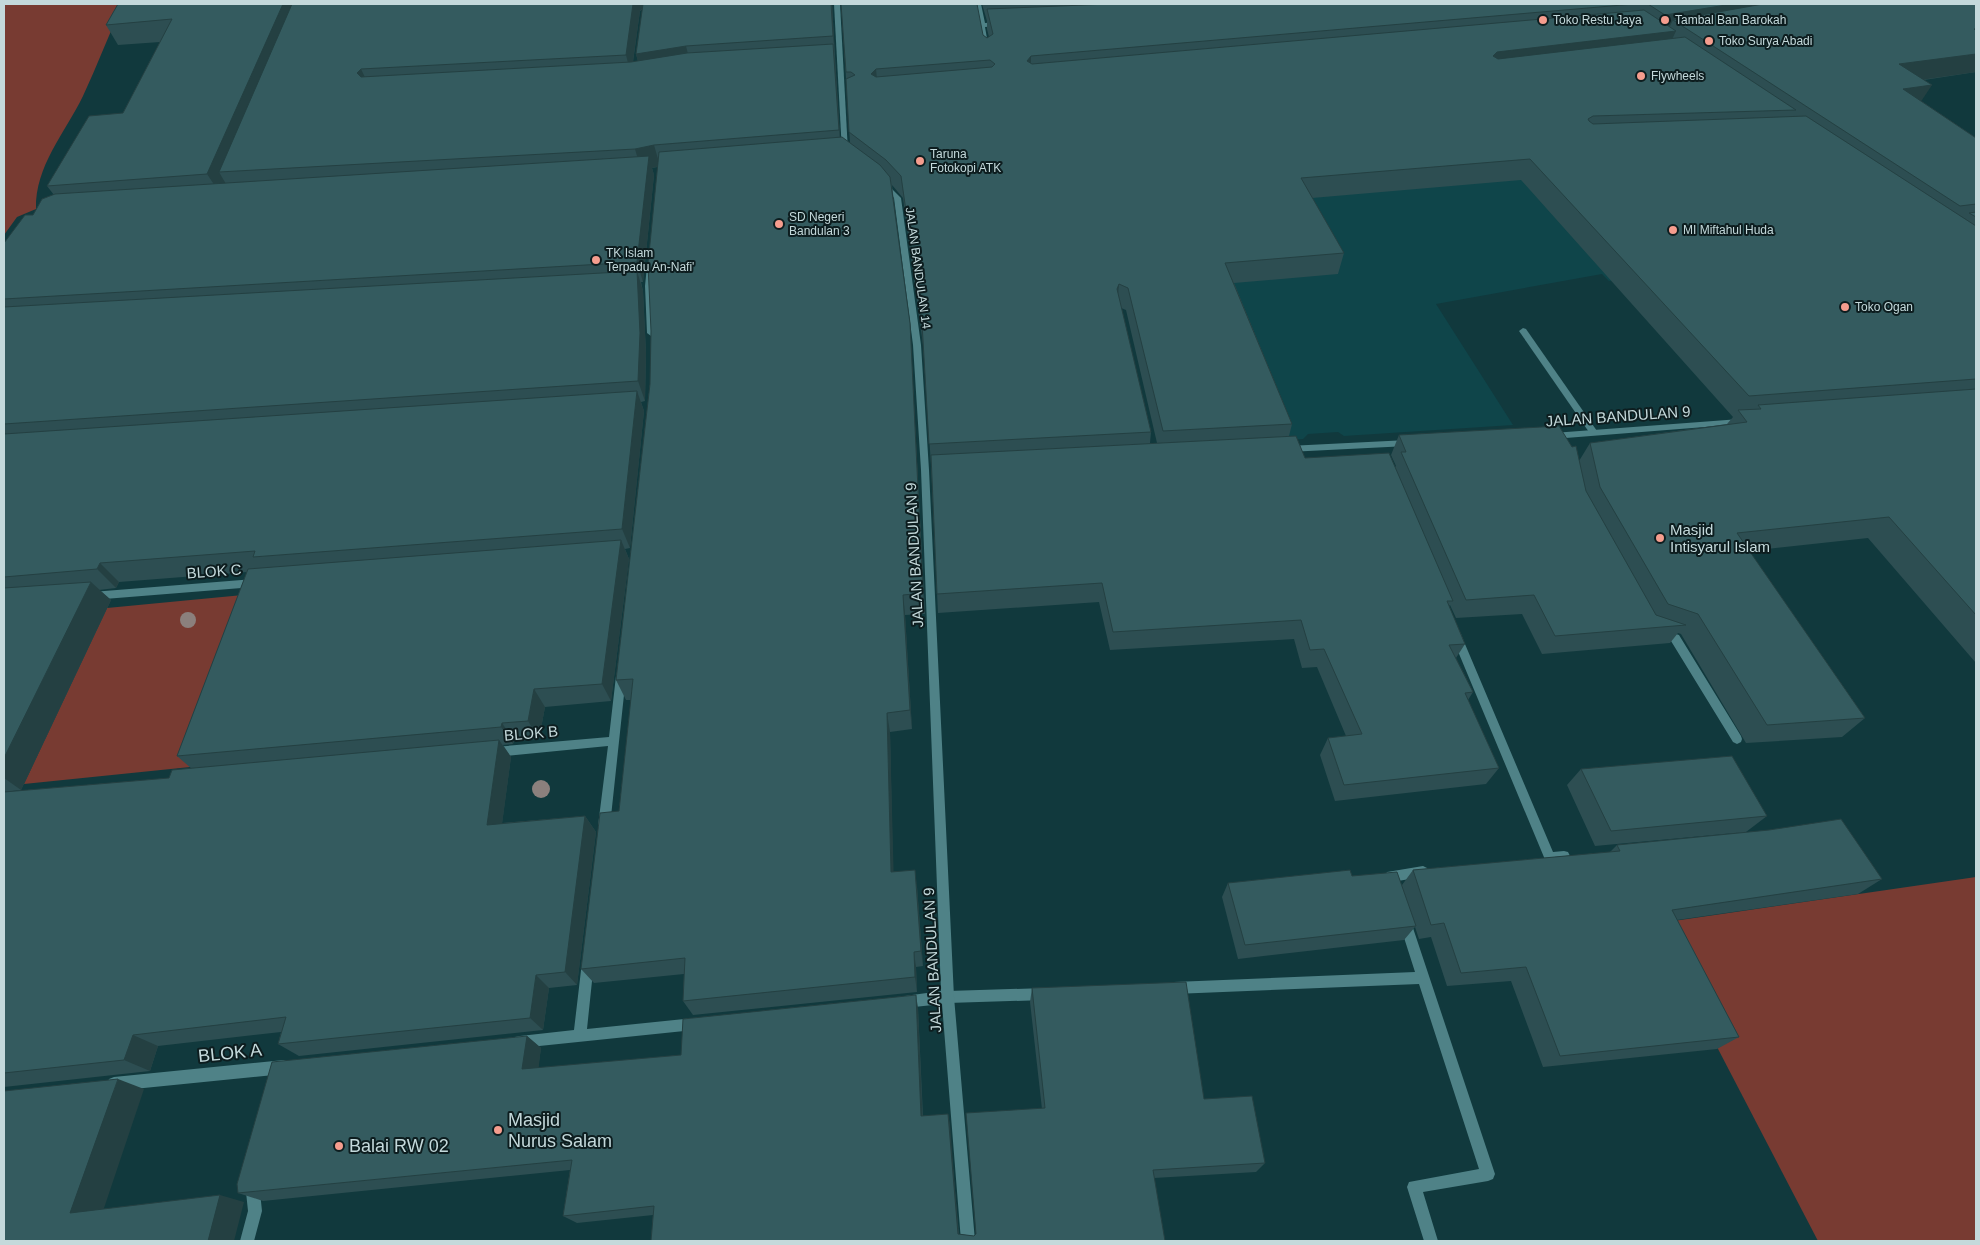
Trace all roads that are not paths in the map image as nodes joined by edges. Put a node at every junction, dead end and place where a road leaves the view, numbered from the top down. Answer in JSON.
{"nodes":[{"id":1,"x":836,"y":4,"type":"edge"},
{"id":2,"x":978,"y":4,"type":"edge"},
{"id":3,"x":1011,"y":24,"type":"edge"},
{"id":4,"x":982,"y":25,"type":"junction"},
{"id":5,"x":988,"y":55,"type":"edge"},
{"id":6,"x":838,"y":60,"type":"junction"},
{"id":7,"x":828,"y":61,"type":"edge"},
{"id":8,"x":852,"y":96,"type":"edge"},
{"id":9,"x":841,"y":97,"type":"junction"},
{"id":10,"x":853,"y":161,"type":"edge"},
{"id":11,"x":877,"y":178,"type":"edge"},
{"id":12,"x":651,"y":258,"type":"edge"},
{"id":13,"x":1523,"y":331,"type":"dead end"},
{"id":14,"x":652,"y":343,"type":"edge"},
{"id":15,"x":1750,"y":421,"type":"edge"},
{"id":16,"x":1594,"y":433,"type":"junction"},
{"id":17,"x":1546,"y":436,"type":"edge"},
{"id":18,"x":1413,"y":442,"type":"edge"},
{"id":19,"x":1282,"y":450,"type":"edge"},
{"id":20,"x":930,"y":470,"type":"joint"},
{"id":21,"x":262,"y":583,"type":"edge"},
{"id":22,"x":80,"y":597,"type":"edge"},
{"id":23,"x":1453,"y":628,"type":"edge"},
{"id":24,"x":1657,"y":632,"type":"edge"},
{"id":25,"x":623,"y":662,"type":"edge"},
{"id":26,"x":1737,"y":739,"type":"dead end"},
{"id":27,"x":614,"y":741,"type":"junction"},
{"id":28,"x":486,"y":753,"type":"edge"},
{"id":29,"x":602,"y":838,"type":"edge"},
{"id":30,"x":1580,"y":855,"type":"edge"},
{"id":31,"x":1550,"y":858,"type":"junction"},
{"id":32,"x":1532,"y":860,"type":"edge"},
{"id":33,"x":1438,"y":871,"type":"edge"},
{"id":34,"x":1397,"y":895,"type":"edge"},
{"id":35,"x":1402,"y":913,"type":"edge"},
{"id":36,"x":589,"y":954,"type":"edge"},
{"id":37,"x":1423,"y":978,"type":"junction"},
{"id":38,"x":1166,"y":989,"type":"edge"},
{"id":39,"x":1057,"y":993,"type":"edge"},
{"id":40,"x":948,"y":998,"type":"junction"},
{"id":41,"x":890,"y":1004,"type":"edge"},
{"id":42,"x":706,"y":1023,"type":"edge"},
{"id":43,"x":580,"y":1036,"type":"junction"},
{"id":44,"x":511,"y":1043,"type":"edge"},
{"id":45,"x":98,"y":1086,"type":"edge"},
{"id":46,"x":282,"y":1086,"type":"edge"},
{"id":47,"x":258,"y":1173,"type":"edge"},
{"id":48,"x":247,"y":1241,"type":"edge"},
{"id":49,"x":968,"y":1241,"type":"edge"},
{"id":50,"x":1431,"y":1241,"type":"edge"}],
"edges":[{"from":1,"to":6,"type":"street"},
{"from":2,"to":4,"type":"street"},
{"from":3,"to":4,"type":"street"},
{"from":4,"to":5,"type":"street"},
{"from":6,"to":7,"type":"street"},
{"from":6,"to":9,"type":"street"},
{"from":8,"to":9,"type":"street"},
{"from":9,"to":10,"type":"street"},
{"from":11,"to":20,"type":"street","name":"JALAN BANDULAN 14"},
{"from":12,"to":14,"type":"street"},
{"from":13,"to":16,"type":"street"},
{"from":15,"to":16,"type":"street","name":"JALAN BANDULAN 9"},
{"from":16,"to":17,"type":"street","name":"JALAN BANDULAN 9"},
{"from":18,"to":19,"type":"street"},
{"from":20,"to":40,"type":"street","name":"JALAN BANDULAN 9"},
{"from":21,"to":22,"type":"street","name":"BLOK C"},
{"from":23,"to":31,"type":"street"},
{"from":24,"to":26,"type":"street"},
{"from":25,"to":27,"type":"street"},
{"from":27,"to":28,"type":"street","name":"BLOK B"},
{"from":27,"to":29,"type":"street"},
{"from":30,"to":31,"type":"street"},
{"from":31,"to":32,"type":"street"},
{"from":33,"to":34,"type":"street"},
{"from":35,"to":37,"type":"street"},
{"from":36,"to":43,"type":"street"},
{"from":37,"to":38,"type":"street"},
{"from":37,"to":50,"type":"street"},
{"from":39,"to":40,"type":"street"},
{"from":40,"to":41,"type":"street"},
{"from":40,"to":49,"type":"street","name":"JALAN BANDULAN 9"},
{"from":42,"to":43,"type":"street"},
{"from":43,"to":44,"type":"street"},
{"from":45,"to":46,"type":"street","name":"BLOK A"},
{"from":47,"to":48,"type":"street"}]}
